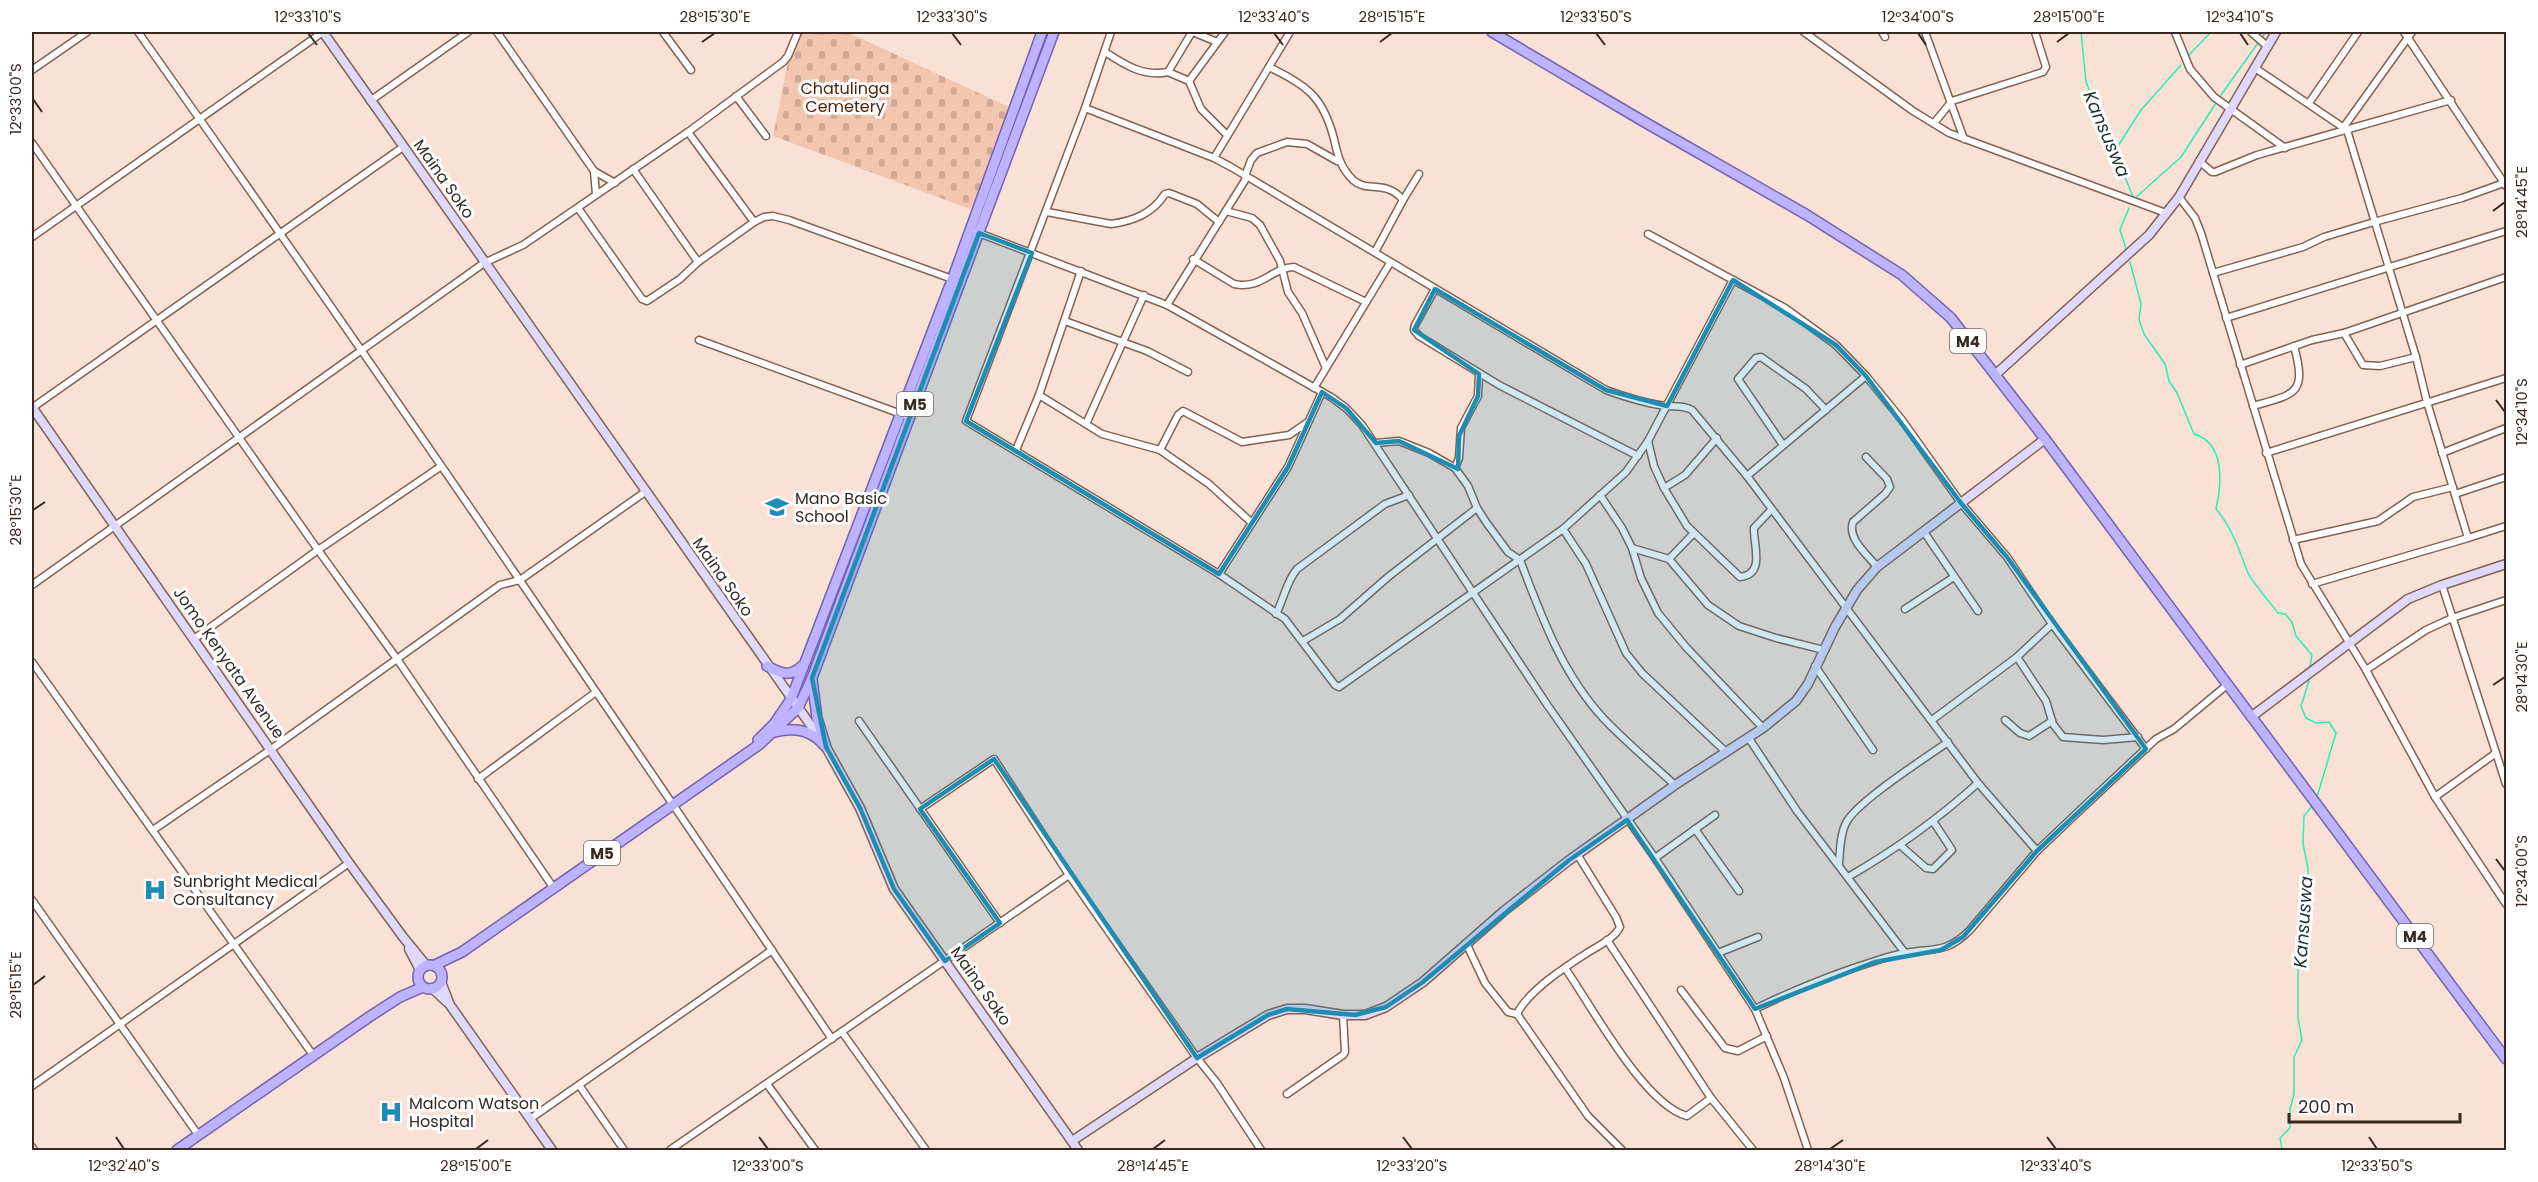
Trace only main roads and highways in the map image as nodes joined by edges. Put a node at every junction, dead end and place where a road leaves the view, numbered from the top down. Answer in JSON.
{"nodes":[{"id":1,"x":1042,"y":32,"type":"edge"},
{"id":2,"x":1054,"y":32,"type":"edge"},
{"id":3,"x":1492,"y":32,"type":"edge"},
{"id":4,"x":975,"y":231,"type":"junction"},
{"id":5,"x":956,"y":281,"type":"junction"},
{"id":6,"x":803,"y":665,"type":"junction"},
{"id":7,"x":767,"y":666,"type":"road end"},
{"id":8,"x":812,"y":678,"type":"junction"},
{"id":9,"x":775,"y":732,"type":"junction"},
{"id":10,"x":744,"y":755,"type":"junction"},
{"id":11,"x":462,"y":952,"type":"junction"},
{"id":12,"x":425,"y":970,"type":"junction"},
{"id":13,"x":441,"y":979,"type":"junction"},
{"id":14,"x":428,"y":988,"type":"junction"},
{"id":15,"x":400,"y":997,"type":"junction"},
{"id":16,"x":2506,"y":1059,"type":"edge"},
{"id":17,"x":177,"y":1150,"type":"edge"}],
"edges":[{"from":1,"to":4,"type":"main road","number":"M5"},
{"from":2,"to":4,"type":"main road","number":"M5"},
{"from":3,"to":16,"type":"main road","number":"M4"},
{"from":4,"to":5,"type":"main road","number":"M5"},
{"from":5,"to":6,"type":"main road","number":"M5"},
{"from":5,"to":8,"type":"main road","number":"M5"},
{"from":6,"to":7,"type":"main road"},
{"from":6,"to":10,"type":"main road","number":"M5"},
{"from":8,"to":9,"type":"main road","number":"M5"},
{"from":8,"to":9,"type":"main road"},
{"from":9,"to":10,"type":"main road","number":"M5"},
{"from":10,"to":11,"type":"main road","number":"M5"},
{"from":11,"to":12,"type":"main road","number":"M5"},
{"from":11,"to":13,"type":"main road","number":"M5"},
{"from":12,"to":13,"type":"main road"},
{"from":12,"to":14,"type":"main road"},
{"from":12,"to":15,"type":"main road","number":"M5"},
{"from":13,"to":14,"type":"main road","number":"M5"},
{"from":14,"to":15,"type":"main road","number":"M5"},
{"from":15,"to":17,"type":"main road","number":"M5"}]}
